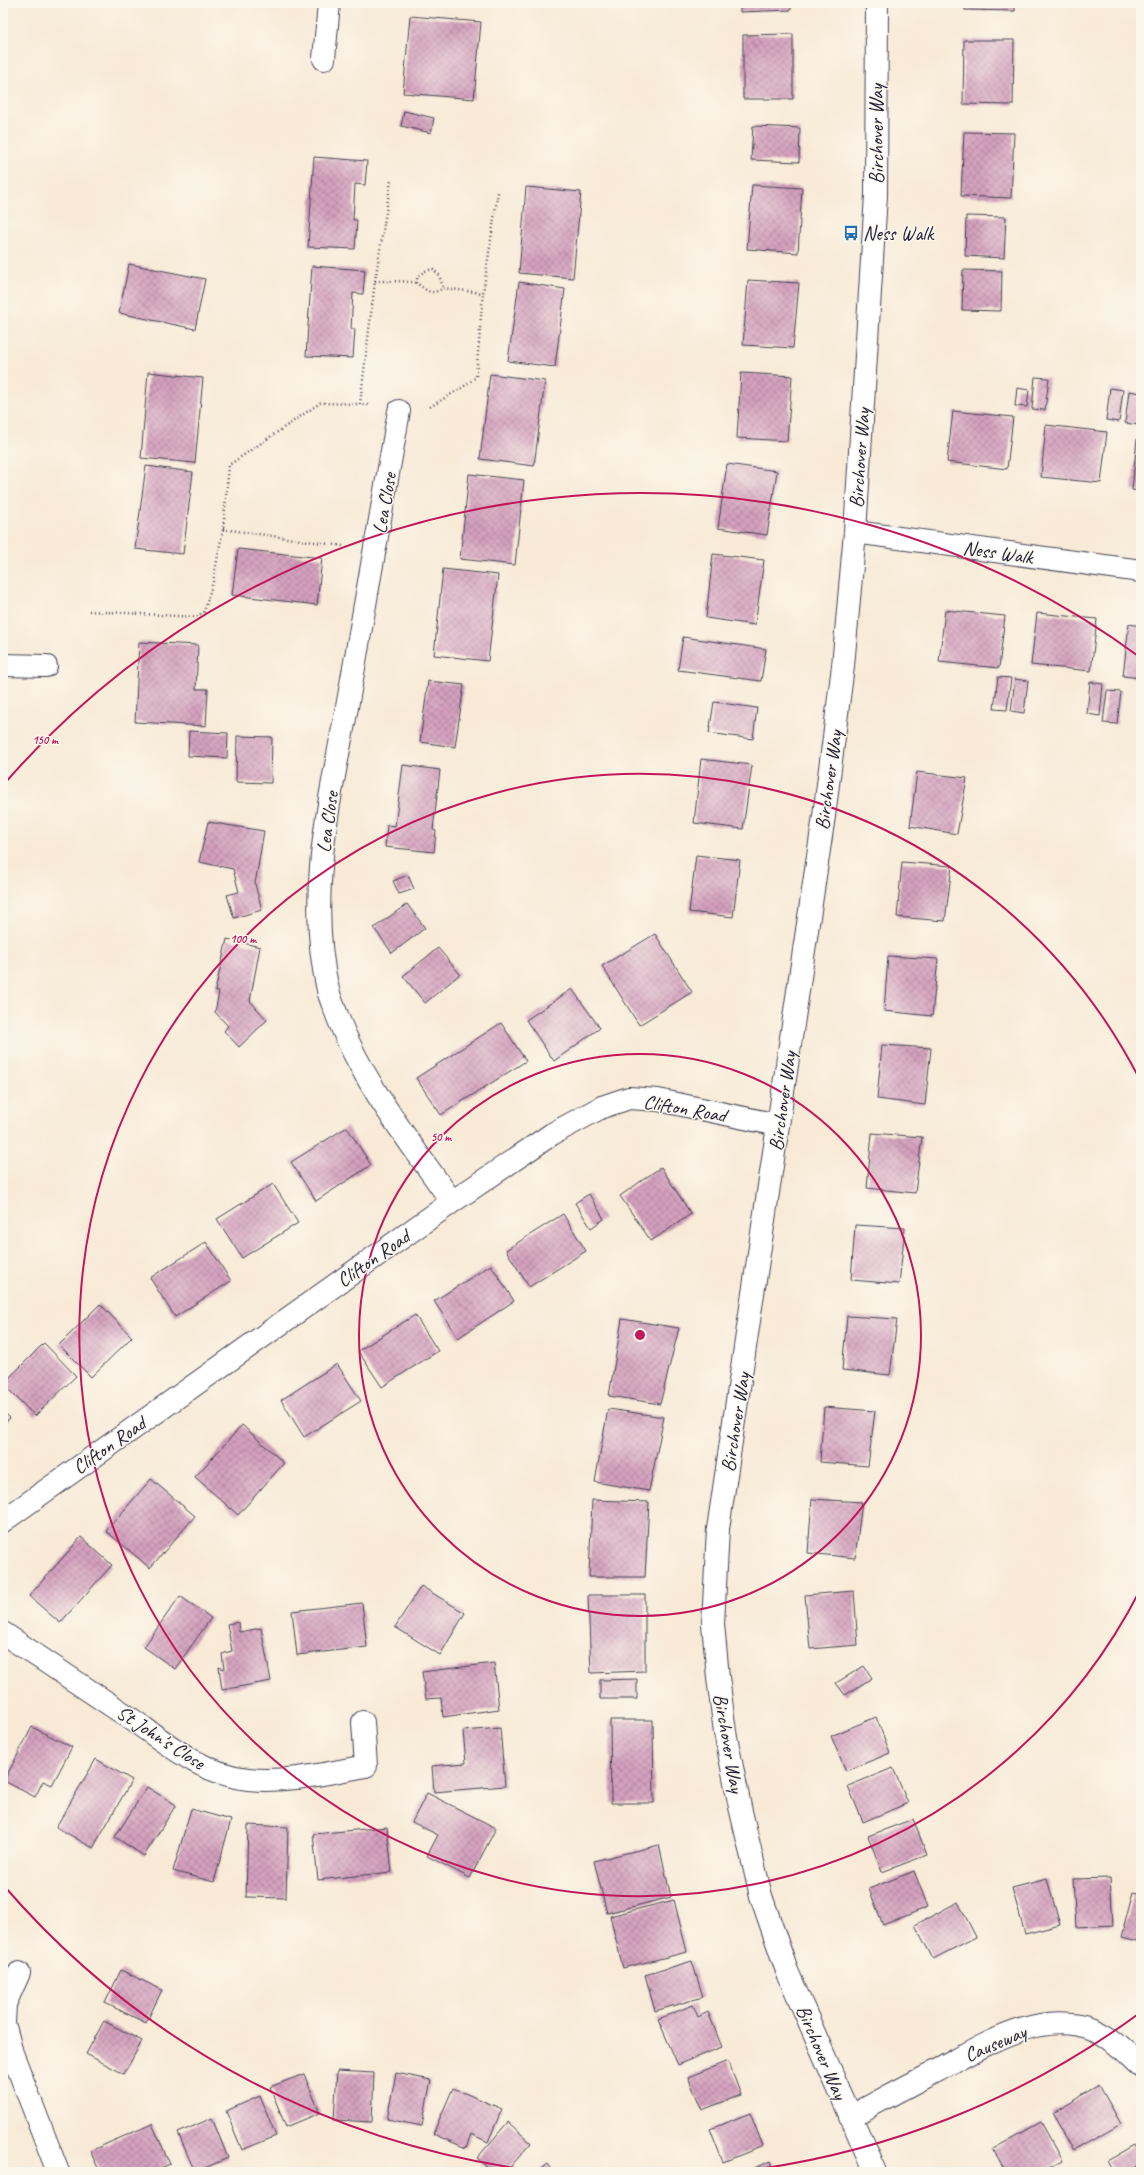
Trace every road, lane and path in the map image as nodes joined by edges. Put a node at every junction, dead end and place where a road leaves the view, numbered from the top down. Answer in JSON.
{"nodes":[{"id":1,"x":329,"y":3,"type":"edge"},
{"id":2,"x":877,"y":3,"type":"edge"},
{"id":3,"x":324,"y":59,"type":"dead end"},
{"id":4,"x":391,"y":180,"type":"dead end"},
{"id":5,"x":498,"y":192,"type":"dead end"},
{"id":6,"x":375,"y":281,"type":"junction"},
{"id":7,"x":416,"y":283,"type":"junction"},
{"id":8,"x":443,"y":288,"type":"junction"},
{"id":9,"x":482,"y":293,"type":"junction"},
{"id":10,"x":360,"y":404,"type":"junction"},
{"id":11,"x":399,"y":411,"type":"junction"},
{"id":12,"x":223,"y":529,"type":"junction"},
{"id":13,"x":855,"y":532,"type":"junction"},
{"id":14,"x":376,"y":550,"type":"junction"},
{"id":15,"x":1141,"y":571,"type":"edge"},
{"id":16,"x":90,"y":611,"type":"dead end"},
{"id":17,"x":3,"y":665,"type":"edge"},
{"id":18,"x":46,"y":666,"type":"dead end"},
{"id":19,"x":778,"y":1125,"type":"junction"},
{"id":20,"x":452,"y":1202,"type":"junction"},
{"id":21,"x":3,"y":1521,"type":"edge"},
{"id":22,"x":3,"y":1633,"type":"edge"},
{"id":23,"x":363,"y":1722,"type":"dead end"},
{"id":24,"x":19,"y":1972,"type":"dead end"},
{"id":25,"x":1141,"y":2067,"type":"edge"},
{"id":26,"x":850,"y":2117,"type":"junction"},
{"id":27,"x":58,"y":2172,"type":"edge"},
{"id":28,"x":875,"y":2172,"type":"edge"}],
"edges":[{"from":1,"to":3,"type":"street"},
{"from":2,"to":13,"type":"street","name":"Birchover Way"},
{"from":4,"to":6,"type":"path"},
{"from":5,"to":9,"type":"path"},
{"from":6,"to":7,"type":"path"},
{"from":6,"to":10,"type":"path"},
{"from":7,"to":8,"type":"path"},
{"from":7,"to":8,"type":"path"},
{"from":8,"to":9,"type":"path"},
{"from":9,"to":11,"type":"path"},
{"from":10,"to":11,"type":"path"},
{"from":10,"to":12,"type":"path"},
{"from":11,"to":14,"type":"street","name":"Lea Close"},
{"from":12,"to":14,"type":"path"},
{"from":12,"to":16,"type":"path"},
{"from":13,"to":15,"type":"street","name":"Ness Walk"},
{"from":13,"to":19,"type":"street","name":"Birchover Way"},
{"from":14,"to":20,"type":"street","name":"Lea Close"},
{"from":17,"to":18,"type":"street"},
{"from":19,"to":20,"type":"street","name":"Clifton Road"},
{"from":19,"to":26,"type":"street","name":"Birchover Way"},
{"from":20,"to":21,"type":"street","name":"Clifton Road"},
{"from":22,"to":23,"type":"street","name":"St John's Close"},
{"from":24,"to":27,"type":"street"},
{"from":25,"to":26,"type":"street","name":"Causeway"},
{"from":26,"to":28,"type":"street","name":"Birchover Way"}]}
